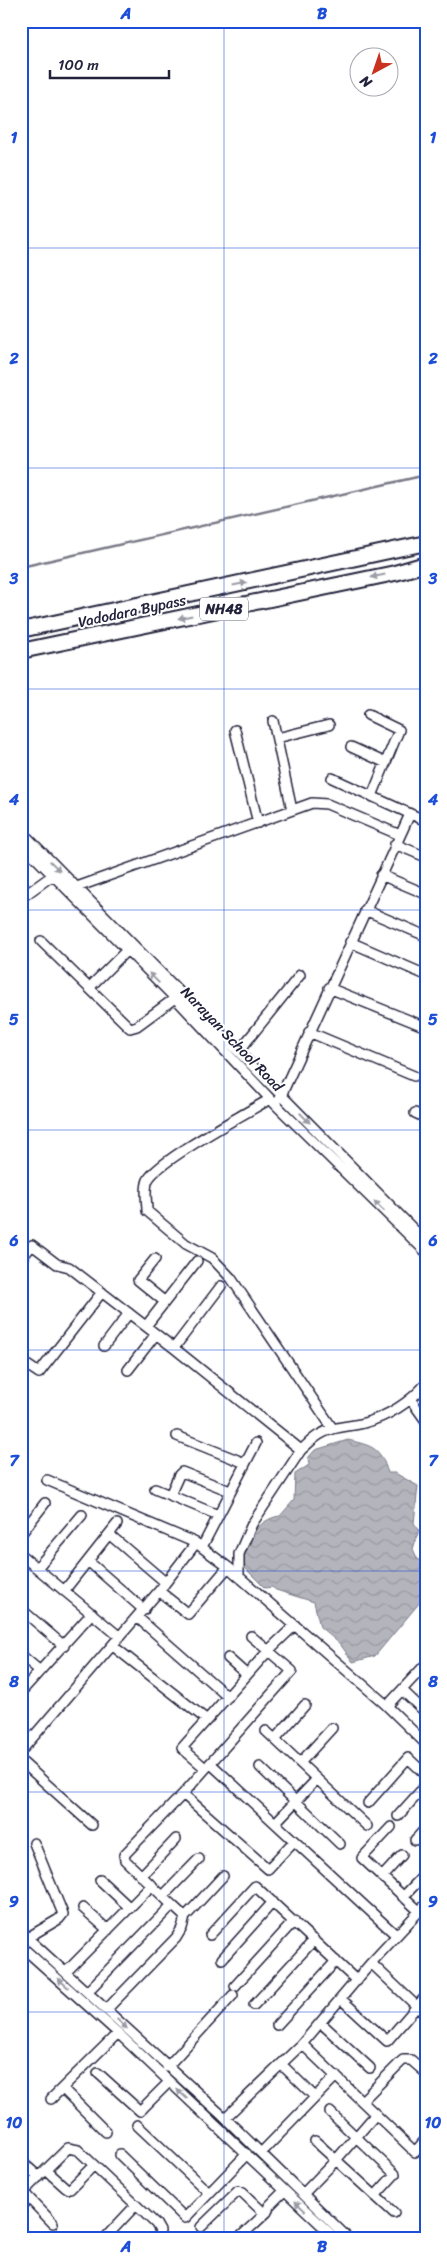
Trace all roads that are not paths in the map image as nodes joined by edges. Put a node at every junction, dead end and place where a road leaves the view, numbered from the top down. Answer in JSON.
{"nodes":[{"id":1,"x":426,"y":544,"type":"edge"},
{"id":2,"x":426,"y":564,"type":"edge"},
{"id":3,"x":21,"y":630,"type":"edge"},
{"id":4,"x":21,"y":652,"type":"edge"},
{"id":5,"x":368,"y":715,"type":"dead end"},
{"id":6,"x":273,"y":721,"type":"dead end"},
{"id":7,"x":329,"y":725,"type":"dead end"},
{"id":8,"x":235,"y":730,"type":"dead end"},
{"id":9,"x":278,"y":738,"type":"junction"},
{"id":10,"x":351,"y":747,"type":"dead end"},
{"id":11,"x":386,"y":763,"type":"junction"},
{"id":12,"x":332,"y":778,"type":"dead end"},
{"id":13,"x":372,"y":796,"type":"junction"},
{"id":14,"x":292,"y":810,"type":"junction"},
{"id":15,"x":410,"y":814,"type":"junction"},
{"id":16,"x":426,"y":821,"type":"edge"},
{"id":17,"x":258,"y":823,"type":"junction"},
{"id":18,"x":21,"y":831,"type":"edge"},
{"id":19,"x":400,"y":835,"type":"junction"},
{"id":20,"x":21,"y":843,"type":"edge"},
{"id":21,"x":396,"y":844,"type":"junction"},
{"id":22,"x":426,"y":858,"type":"edge"},
{"id":23,"x":53,"y":875,"type":"junction"},
{"id":24,"x":381,"y":875,"type":"junction"},
{"id":25,"x":77,"y":887,"type":"junction"},
{"id":26,"x":426,"y":894,"type":"edge"},
{"id":27,"x":21,"y":898,"type":"edge"},
{"id":28,"x":365,"y":910,"type":"junction"},
{"id":29,"x":426,"y":936,"type":"edge"},
{"id":30,"x":41,"y":941,"type":"dead end"},
{"id":31,"x":350,"y":942,"type":"junction"},
{"id":32,"x":127,"y":950,"type":"junction"},
{"id":33,"x":300,"y":975,"type":"dead end"},
{"id":34,"x":426,"y":975,"type":"edge"},
{"id":35,"x":89,"y":988,"type":"junction"},
{"id":36,"x":329,"y":988,"type":"junction"},
{"id":37,"x":175,"y":998,"type":"junction"},
{"id":38,"x":426,"y":1027,"type":"edge"},
{"id":39,"x":309,"y":1032,"type":"junction"},
{"id":40,"x":239,"y":1051,"type":"junction"},
{"id":41,"x":414,"y":1076,"type":"dead end"},
{"id":42,"x":282,"y":1095,"type":"junction"},
{"id":43,"x":272,"y":1101,"type":"junction"},
{"id":44,"x":415,"y":1113,"type":"dead end"},
{"id":45,"x":426,"y":1118,"type":"edge"},
{"id":46,"x":426,"y":1242,"type":"edge"},
{"id":47,"x":426,"y":1252,"type":"edge"},
{"id":48,"x":21,"y":1259,"type":"edge"},
{"id":49,"x":154,"y":1259,"type":"dead end"},
{"id":50,"x":197,"y":1261,"type":"dead end"},
{"id":51,"x":221,"y":1286,"type":"dead end"},
{"id":52,"x":102,"y":1292,"type":"junction"},
{"id":53,"x":165,"y":1302,"type":"junction"},
{"id":54,"x":130,"y":1314,"type":"junction"},
{"id":55,"x":146,"y":1326,"type":"junction"},
{"id":56,"x":156,"y":1334,"type":"junction"},
{"id":57,"x":104,"y":1346,"type":"dead end"},
{"id":58,"x":174,"y":1348,"type":"junction"},
{"id":59,"x":21,"y":1360,"type":"edge"},
{"id":60,"x":128,"y":1370,"type":"dead end"},
{"id":61,"x":426,"y":1384,"type":"edge"},
{"id":62,"x":411,"y":1400,"type":"junction"},
{"id":63,"x":426,"y":1422,"type":"edge"},
{"id":64,"x":333,"y":1429,"type":"junction"},
{"id":65,"x":177,"y":1436,"type":"dead end"},
{"id":66,"x":256,"y":1443,"type":"dead end"},
{"id":67,"x":301,"y":1450,"type":"junction"},
{"id":68,"x":245,"y":1464,"type":"junction"},
{"id":69,"x":47,"y":1480,"type":"dead end"},
{"id":70,"x":155,"y":1489,"type":"dead end"},
{"id":71,"x":230,"y":1491,"type":"junction"},
{"id":72,"x":170,"y":1496,"type":"junction"},
{"id":73,"x":45,"y":1503,"type":"dead end"},
{"id":74,"x":82,"y":1515,"type":"dead end"},
{"id":75,"x":218,"y":1515,"type":"junction"},
{"id":76,"x":118,"y":1524,"type":"dead end"},
{"id":77,"x":21,"y":1534,"type":"edge"},
{"id":78,"x":110,"y":1535,"type":"junction"},
{"id":79,"x":199,"y":1545,"type":"junction"},
{"id":80,"x":21,"y":1555,"type":"edge"},
{"id":81,"x":88,"y":1561,"type":"junction"},
{"id":82,"x":228,"y":1567,"type":"junction"},
{"id":83,"x":37,"y":1568,"type":"junction"},
{"id":84,"x":239,"y":1576,"type":"junction"},
{"id":85,"x":165,"y":1582,"type":"junction"},
{"id":86,"x":64,"y":1591,"type":"junction"},
{"id":87,"x":159,"y":1591,"type":"junction"},
{"id":88,"x":21,"y":1609,"type":"edge"},
{"id":89,"x":144,"y":1610,"type":"junction"},
{"id":90,"x":92,"y":1613,"type":"junction"},
{"id":91,"x":137,"y":1617,"type":"junction"},
{"id":92,"x":295,"y":1626,"type":"junction"},
{"id":93,"x":251,"y":1636,"type":"dead end"},
{"id":94,"x":120,"y":1637,"type":"junction"},
{"id":95,"x":64,"y":1646,"type":"junction"},
{"id":96,"x":113,"y":1646,"type":"junction"},
{"id":97,"x":269,"y":1650,"type":"junction"},
{"id":98,"x":21,"y":1655,"type":"edge"},
{"id":99,"x":228,"y":1658,"type":"dead end"},
{"id":100,"x":426,"y":1664,"type":"edge"},
{"id":101,"x":40,"y":1672,"type":"junction"},
{"id":102,"x":247,"y":1675,"type":"junction"},
{"id":103,"x":402,"y":1690,"type":"junction"},
{"id":104,"x":21,"y":1692,"type":"edge"},
{"id":105,"x":228,"y":1697,"type":"junction"},
{"id":106,"x":305,"y":1705,"type":"dead end"},
{"id":107,"x":387,"y":1706,"type":"junction"},
{"id":108,"x":426,"y":1713,"type":"edge"},
{"id":109,"x":207,"y":1720,"type":"junction"},
{"id":110,"x":332,"y":1728,"type":"dead end"},
{"id":111,"x":266,"y":1731,"type":"dead end"},
{"id":112,"x":275,"y":1739,"type":"junction"},
{"id":113,"x":426,"y":1744,"type":"edge"},
{"id":114,"x":21,"y":1751,"type":"edge"},
{"id":115,"x":21,"y":1761,"type":"edge"},
{"id":116,"x":300,"y":1763,"type":"junction"},
{"id":117,"x":208,"y":1766,"type":"junction"},
{"id":118,"x":260,"y":1767,"type":"dead end"},
{"id":119,"x":426,"y":1775,"type":"edge"},
{"id":120,"x":317,"y":1779,"type":"junction"},
{"id":121,"x":426,"y":1785,"type":"edge"},
{"id":122,"x":183,"y":1794,"type":"junction"},
{"id":123,"x":296,"y":1801,"type":"junction"},
{"id":124,"x":368,"y":1802,"type":"dead end"},
{"id":125,"x":398,"y":1816,"type":"dead end"},
{"id":126,"x":275,"y":1823,"type":"junction"},
{"id":127,"x":92,"y":1825,"type":"dead end"},
{"id":128,"x":367,"y":1826,"type":"dead end"},
{"id":129,"x":391,"y":1827,"type":"dead end"},
{"id":130,"x":426,"y":1828,"type":"edge"},
{"id":131,"x":176,"y":1839,"type":"dead end"},
{"id":132,"x":415,"y":1840,"type":"dead end"},
{"id":133,"x":294,"y":1841,"type":"junction"},
{"id":134,"x":34,"y":1843,"type":"dead end"},
{"id":135,"x":340,"y":1844,"type":"dead end"},
{"id":136,"x":402,"y":1855,"type":"dead end"},
{"id":137,"x":200,"y":1859,"type":"dead end"},
{"id":138,"x":426,"y":1873,"type":"edge"},
{"id":139,"x":141,"y":1876,"type":"junction"},
{"id":140,"x":223,"y":1876,"type":"dead end"},
{"id":141,"x":382,"y":1876,"type":"junction"},
{"id":142,"x":100,"y":1880,"type":"dead end"},
{"id":143,"x":152,"y":1885,"type":"junction"},
{"id":144,"x":163,"y":1896,"type":"junction"},
{"id":145,"x":403,"y":1897,"type":"junction"},
{"id":146,"x":273,"y":1902,"type":"junction"},
{"id":147,"x":172,"y":1905,"type":"junction"},
{"id":148,"x":83,"y":1908,"type":"dead end"},
{"id":149,"x":130,"y":1908,"type":"junction"},
{"id":150,"x":422,"y":1908,"type":"edge"},
{"id":151,"x":185,"y":1918,"type":"junction"},
{"id":152,"x":294,"y":1921,"type":"junction"},
{"id":153,"x":108,"y":1930,"type":"junction"},
{"id":154,"x":24,"y":1935,"type":"edge"},
{"id":155,"x":210,"y":1935,"type":"dead end"},
{"id":156,"x":396,"y":1935,"type":"junction"},
{"id":157,"x":314,"y":1940,"type":"junction"},
{"id":158,"x":21,"y":1946,"type":"edge"},
{"id":159,"x":222,"y":1959,"type":"dead end"},
{"id":160,"x":336,"y":1961,"type":"junction"},
{"id":161,"x":371,"y":1962,"type":"junction"},
{"id":162,"x":66,"y":1972,"type":"junction"},
{"id":163,"x":356,"y":1981,"type":"junction"},
{"id":164,"x":87,"y":1992,"type":"junction"},
{"id":165,"x":426,"y":1996,"type":"edge"},
{"id":166,"x":341,"y":1999,"type":"junction"},
{"id":167,"x":254,"y":2005,"type":"dead end"},
{"id":168,"x":417,"y":2006,"type":"junction"},
{"id":169,"x":106,"y":2010,"type":"junction"},
{"id":170,"x":426,"y":2015,"type":"edge"},
{"id":171,"x":321,"y":2023,"type":"junction"},
{"id":172,"x":278,"y":2026,"type":"dead end"},
{"id":173,"x":118,"y":2033,"type":"junction"},
{"id":174,"x":302,"y":2044,"type":"junction"},
{"id":175,"x":282,"y":2064,"type":"junction"},
{"id":176,"x":167,"y":2066,"type":"junction"},
{"id":177,"x":370,"y":2068,"type":"dead end"},
{"id":178,"x":98,"y":2073,"type":"dead end"},
{"id":179,"x":426,"y":2074,"type":"edge"},
{"id":180,"x":336,"y":2076,"type":"junction"},
{"id":181,"x":169,"y":2082,"type":"junction"},
{"id":182,"x":62,"y":2088,"type":"junction"},
{"id":183,"x":315,"y":2097,"type":"junction"},
{"id":184,"x":51,"y":2099,"type":"dead end"},
{"id":185,"x":362,"y":2101,"type":"junction"},
{"id":186,"x":330,"y":2112,"type":"dead end"},
{"id":187,"x":376,"y":2114,"type":"junction"},
{"id":188,"x":225,"y":2118,"type":"junction"},
{"id":189,"x":137,"y":2125,"type":"dead end"},
{"id":190,"x":106,"y":2132,"type":"dead end"},
{"id":191,"x":356,"y":2137,"type":"junction"},
{"id":192,"x":426,"y":2139,"type":"edge"},
{"id":193,"x":315,"y":2141,"type":"dead end"},
{"id":194,"x":261,"y":2153,"type":"junction"},
{"id":195,"x":247,"y":2154,"type":"junction"},
{"id":196,"x":120,"y":2155,"type":"dead end"},
{"id":197,"x":336,"y":2160,"type":"junction"},
{"id":198,"x":21,"y":2161,"type":"edge"},
{"id":199,"x":94,"y":2164,"type":"junction"},
{"id":200,"x":46,"y":2170,"type":"junction"},
{"id":201,"x":39,"y":2177,"type":"junction"},
{"id":202,"x":284,"y":2191,"type":"junction"},
{"id":203,"x":22,"y":2193,"type":"edge"},
{"id":204,"x":209,"y":2193,"type":"junction"},
{"id":205,"x":303,"y":2194,"type":"junction"},
{"id":206,"x":375,"y":2196,"type":"junction"},
{"id":207,"x":136,"y":2205,"type":"junction"},
{"id":208,"x":394,"y":2213,"type":"dead end"},
{"id":209,"x":265,"y":2214,"type":"junction"},
{"id":210,"x":53,"y":2223,"type":"dead end"},
{"id":211,"x":201,"y":2227,"type":"dead end"},
{"id":212,"x":426,"y":2236,"type":"edge"},
{"id":213,"x":104,"y":2239,"type":"edge"},
{"id":214,"x":158,"y":2239,"type":"edge"},
{"id":215,"x":238,"y":2239,"type":"edge"},
{"id":216,"x":336,"y":2239,"type":"edge"},
{"id":217,"x":349,"y":2239,"type":"edge"},
{"id":218,"x":419,"y":2239,"type":"edge"}],
"edges":[{"from":3,"to":1,"type":"highway","name":"Vadodara Bypass","number":"NH48","one_way":true},
{"from":2,"to":4,"type":"highway","name":"Vadodara Bypass","number":"NH48","one_way":true},
{"from":5,"to":11,"type":"street"},
{"from":6,"to":9,"type":"street"},
{"from":7,"to":9,"type":"street"},
{"from":8,"to":17,"type":"street"},
{"from":9,"to":14,"type":"street"},
{"from":10,"to":11,"type":"street"},
{"from":11,"to":13,"type":"street"},
{"from":12,"to":13,"type":"street"},
{"from":13,"to":15,"type":"street"},
{"from":14,"to":17,"type":"street"},
{"from":14,"to":19,"type":"street"},
{"from":15,"to":16,"type":"street"},
{"from":15,"to":19,"type":"street"},
{"from":17,"to":25,"type":"street"},
{"from":18,"to":25,"type":"street","one_way":true},
{"from":19,"to":21,"type":"street"},
{"from":20,"to":23,"type":"street","name":"Narayan School Road"},
{"from":21,"to":22,"type":"street"},
{"from":21,"to":24,"type":"street"},
{"from":23,"to":27,"type":"street"},
{"from":23,"to":32,"type":"street","name":"Narayan School Road"},
{"from":24,"to":26,"type":"street"},
{"from":24,"to":28,"type":"street"},
{"from":25,"to":40,"type":"street"},
{"from":28,"to":29,"type":"street"},
{"from":28,"to":31,"type":"street"},
{"from":30,"to":35,"type":"street"},
{"from":31,"to":34,"type":"street"},
{"from":31,"to":36,"type":"street"},
{"from":32,"to":35,"type":"street"},
{"from":37,"to":32,"type":"street","name":"Narayan School Road","one_way":true},
{"from":33,"to":40,"type":"street"},
{"from":35,"to":37,"type":"street"},
{"from":36,"to":38,"type":"street"},
{"from":36,"to":39,"type":"street"},
{"from":37,"to":43,"type":"street","name":"Narayan School Road"},
{"from":39,"to":41,"type":"street"},
{"from":39,"to":42,"type":"street"},
{"from":40,"to":42,"type":"street"},
{"from":42,"to":43,"type":"street"},
{"from":42,"to":46,"type":"street","one_way":true},
{"from":47,"to":43,"type":"street","name":"Narayan School Road","one_way":true},
{"from":43,"to":64,"type":"street"},
{"from":44,"to":45,"type":"street"},
{"from":48,"to":52,"type":"street"},
{"from":49,"to":53,"type":"street"},
{"from":50,"to":53,"type":"street"},
{"from":51,"to":58,"type":"street"},
{"from":52,"to":54,"type":"street"},
{"from":52,"to":59,"type":"street"},
{"from":53,"to":55,"type":"street"},
{"from":54,"to":55,"type":"street"},
{"from":54,"to":57,"type":"street"},
{"from":55,"to":56,"type":"street"},
{"from":56,"to":58,"type":"street"},
{"from":56,"to":60,"type":"street"},
{"from":58,"to":67,"type":"street"},
{"from":61,"to":62,"type":"street"},
{"from":62,"to":63,"type":"street"},
{"from":62,"to":64,"type":"street"},
{"from":64,"to":67,"type":"street"},
{"from":65,"to":68,"type":"street"},
{"from":66,"to":68,"type":"street"},
{"from":67,"to":84,"type":"street"},
{"from":68,"to":71,"type":"street"},
{"from":69,"to":79,"type":"street"},
{"from":70,"to":72,"type":"street"},
{"from":71,"to":72,"type":"street"},
{"from":71,"to":75,"type":"street"},
{"from":72,"to":75,"type":"street"},
{"from":73,"to":77,"type":"street"},
{"from":74,"to":83,"type":"street"},
{"from":75,"to":79,"type":"street"},
{"from":76,"to":78,"type":"street"},
{"from":78,"to":81,"type":"street"},
{"from":78,"to":85,"type":"street"},
{"from":79,"to":82,"type":"street"},
{"from":79,"to":85,"type":"street"},
{"from":80,"to":83,"type":"street"},
{"from":81,"to":86,"type":"street"},
{"from":81,"to":89,"type":"street"},
{"from":82,"to":84,"type":"street"},
{"from":82,"to":87,"type":"street"},
{"from":83,"to":86,"type":"street"},
{"from":84,"to":92,"type":"street"},
{"from":85,"to":87,"type":"street"},
{"from":86,"to":90,"type":"street"},
{"from":87,"to":89,"type":"street"},
{"from":88,"to":95,"type":"street"},
{"from":89,"to":91,"type":"street"},
{"from":90,"to":94,"type":"street"},
{"from":90,"to":95,"type":"street"},
{"from":91,"to":94,"type":"street"},
{"from":91,"to":105,"type":"street"},
{"from":92,"to":97,"type":"street"},
{"from":92,"to":107,"type":"street"},
{"from":93,"to":97,"type":"street"},
{"from":94,"to":96,"type":"street"},
{"from":95,"to":101,"type":"street"},
{"from":96,"to":109,"type":"street"},
{"from":96,"to":114,"type":"street"},
{"from":97,"to":102,"type":"street"},
{"from":97,"to":117,"type":"street"},
{"from":98,"to":101,"type":"street"},
{"from":99,"to":102,"type":"street"},
{"from":100,"to":103,"type":"street"},
{"from":101,"to":104,"type":"street"},
{"from":102,"to":105,"type":"street"},
{"from":103,"to":107,"type":"street"},
{"from":103,"to":108,"type":"street"},
{"from":105,"to":109,"type":"street"},
{"from":106,"to":112,"type":"street"},
{"from":107,"to":113,"type":"street"},
{"from":109,"to":117,"type":"street"},
{"from":110,"to":116,"type":"street"},
{"from":111,"to":112,"type":"street"},
{"from":112,"to":116,"type":"street"},
{"from":115,"to":127,"type":"street"},
{"from":116,"to":120,"type":"street"},
{"from":117,"to":122,"type":"street"},
{"from":117,"to":126,"type":"street"},
{"from":118,"to":123,"type":"street"},
{"from":119,"to":124,"type":"street"},
{"from":120,"to":123,"type":"street"},
{"from":120,"to":128,"type":"street"},
{"from":121,"to":125,"type":"street"},
{"from":122,"to":133,"type":"street"},
{"from":122,"to":139,"type":"street"},
{"from":123,"to":126,"type":"street"},
{"from":123,"to":135,"type":"street"},
{"from":126,"to":133,"type":"street"},
{"from":129,"to":141,"type":"street"},
{"from":130,"to":132,"type":"street"},
{"from":131,"to":139,"type":"street"},
{"from":133,"to":156,"type":"street"},
{"from":134,"to":154,"type":"street"},
{"from":136,"to":141,"type":"street"},
{"from":137,"to":144,"type":"street"},
{"from":138,"to":145,"type":"street"},
{"from":139,"to":143,"type":"street"},
{"from":140,"to":151,"type":"street"},
{"from":141,"to":145,"type":"street"},
{"from":142,"to":149,"type":"street"},
{"from":143,"to":144,"type":"street"},
{"from":143,"to":149,"type":"street"},
{"from":144,"to":147,"type":"street"},
{"from":145,"to":150,"type":"street"},
{"from":146,"to":152,"type":"street"},
{"from":146,"to":155,"type":"street"},
{"from":146,"to":159,"type":"street"},
{"from":147,"to":151,"type":"street"},
{"from":147,"to":164,"type":"street"},
{"from":148,"to":153,"type":"street"},
{"from":149,"to":153,"type":"street"},
{"from":150,"to":156,"type":"street"},
{"from":151,"to":169,"type":"street"},
{"from":152,"to":157,"type":"street"},
{"from":152,"to":176,"type":"street"},
{"from":153,"to":162,"type":"street"},
{"from":154,"to":162,"type":"street"},
{"from":156,"to":161,"type":"street"},
{"from":157,"to":160,"type":"street"},
{"from":157,"to":167,"type":"street"},
{"from":173,"to":158,"type":"street","one_way":true},
{"from":160,"to":163,"type":"street"},
{"from":160,"to":172,"type":"street"},
{"from":161,"to":163,"type":"street"},
{"from":161,"to":168,"type":"street"},
{"from":162,"to":164,"type":"street"},
{"from":163,"to":166,"type":"street"},
{"from":164,"to":169,"type":"street"},
{"from":165,"to":168,"type":"street"},
{"from":166,"to":168,"type":"street"},
{"from":166,"to":171,"type":"street"},
{"from":168,"to":170,"type":"street"},
{"from":169,"to":176,"type":"street","one_way":true},
{"from":171,"to":174,"type":"street"},
{"from":171,"to":177,"type":"street"},
{"from":173,"to":181,"type":"street"},
{"from":173,"to":182,"type":"street"},
{"from":174,"to":175,"type":"street"},
{"from":174,"to":180,"type":"street"},
{"from":175,"to":183,"type":"street"},
{"from":175,"to":188,"type":"street"},
{"from":176,"to":188,"type":"street"},
{"from":178,"to":181,"type":"street"},
{"from":179,"to":185,"type":"street"},
{"from":180,"to":183,"type":"street"},
{"from":180,"to":185,"type":"street"},
{"from":195,"to":181,"type":"street","one_way":true},
{"from":182,"to":184,"type":"street"},
{"from":182,"to":190,"type":"street"},
{"from":183,"to":194,"type":"street"},
{"from":185,"to":187,"type":"street"},
{"from":186,"to":191,"type":"street"},
{"from":187,"to":191,"type":"street"},
{"from":187,"to":192,"type":"street"},
{"from":188,"to":194,"type":"street"},
{"from":189,"to":204,"type":"street"},
{"from":191,"to":197,"type":"street"},
{"from":191,"to":206,"type":"street"},
{"from":193,"to":197,"type":"street"},
{"from":194,"to":205,"type":"street"},
{"from":195,"to":202,"type":"street"},
{"from":195,"to":204,"type":"street"},
{"from":196,"to":204,"type":"street"},
{"from":197,"to":205,"type":"street"},
{"from":197,"to":206,"type":"street"},
{"from":198,"to":201,"type":"street"},
{"from":199,"to":200,"type":"street"},
{"from":199,"to":200,"type":"street"},
{"from":199,"to":207,"type":"street"},
{"from":200,"to":201,"type":"street"},
{"from":201,"to":203,"type":"street"},
{"from":202,"to":209,"type":"street"},
{"from":216,"to":202,"type":"street","one_way":true},
{"from":203,"to":210,"type":"street"},
{"from":205,"to":217,"type":"street"},
{"from":206,"to":208,"type":"street"},
{"from":207,"to":213,"type":"street"},
{"from":207,"to":214,"type":"street"},
{"from":209,"to":211,"type":"street"},
{"from":209,"to":215,"type":"street"},
{"from":212,"to":218,"type":"main road"}]}
